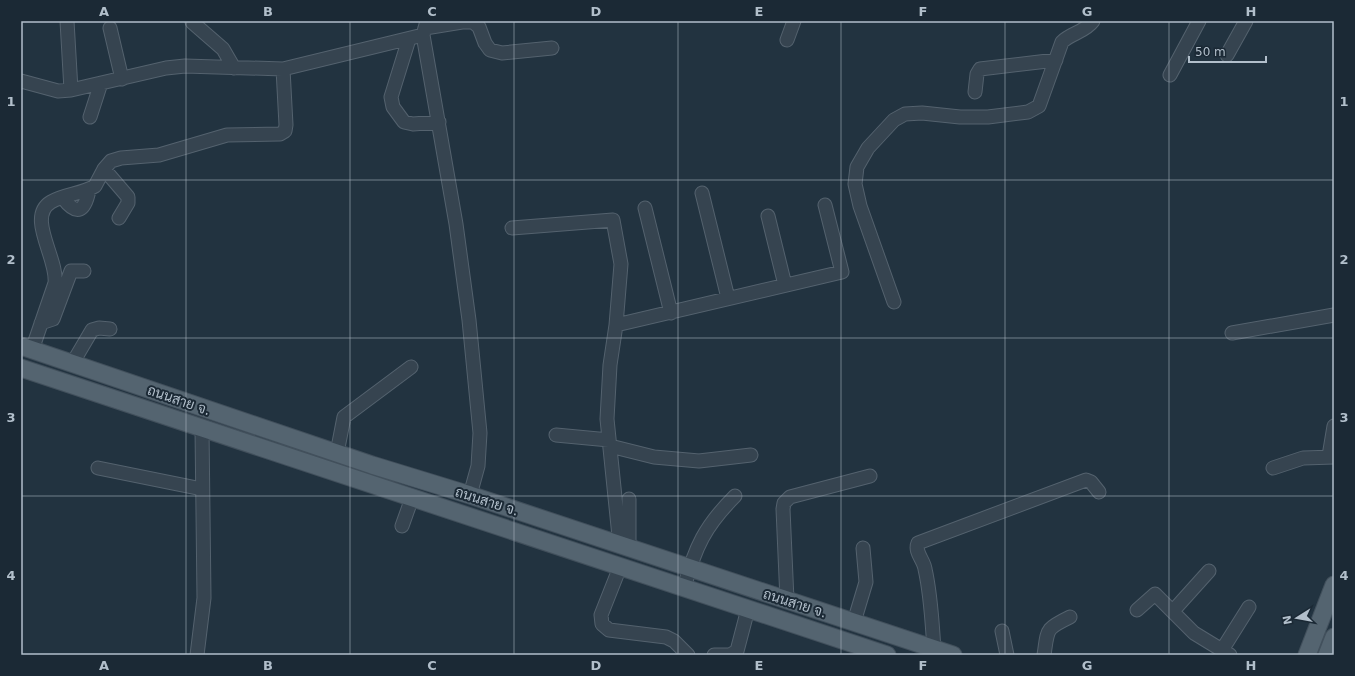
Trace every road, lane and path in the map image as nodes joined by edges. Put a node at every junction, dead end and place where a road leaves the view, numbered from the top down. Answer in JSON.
{"nodes":[{"id":1,"x":67,"y":21,"type":"edge"},
{"id":2,"x":794,"y":21,"type":"edge"},
{"id":3,"x":1093,"y":21,"type":"edge"},
{"id":4,"x":1199,"y":21,"type":"edge"},
{"id":5,"x":1246,"y":21,"type":"edge"},
{"id":6,"x":192,"y":22,"type":"dead end"},
{"id":7,"x":110,"y":28,"type":"dead end"},
{"id":8,"x":425,"y":28,"type":"edge"},
{"id":9,"x":409,"y":38,"type":"junction"},
{"id":10,"x":787,"y":40,"type":"dead end"},
{"id":11,"x":552,"y":48,"type":"dead end"},
{"id":12,"x":1227,"y":55,"type":"dead end"},
{"id":13,"x":1056,"y":60,"type":"junction"},
{"id":14,"x":234,"y":68,"type":"junction"},
{"id":15,"x":283,"y":69,"type":"junction"},
{"id":16,"x":1170,"y":75,"type":"dead end"},
{"id":17,"x":122,"y":79,"type":"junction"},
{"id":18,"x":21,"y":82,"type":"edge"},
{"id":19,"x":101,"y":83,"type":"junction"},
{"id":20,"x":71,"y":90,"type":"junction"},
{"id":21,"x":975,"y":92,"type":"dead end"},
{"id":22,"x":90,"y":117,"type":"dead end"},
{"id":23,"x":438,"y":122,"type":"junction"},
{"id":24,"x":104,"y":169,"type":"junction"},
{"id":25,"x":702,"y":193,"type":"dead end"},
{"id":26,"x":825,"y":205,"type":"dead end"},
{"id":27,"x":645,"y":208,"type":"dead end"},
{"id":28,"x":768,"y":216,"type":"dead end"},
{"id":29,"x":119,"y":218,"type":"dead end"},
{"id":30,"x":512,"y":228,"type":"dead end"},
{"id":31,"x":84,"y":271,"type":"dead end"},
{"id":32,"x":785,"y":285,"type":"junction"},
{"id":33,"x":728,"y":298,"type":"junction"},
{"id":34,"x":894,"y":302,"type":"dead end"},
{"id":35,"x":670,"y":313,"type":"junction"},
{"id":36,"x":1334,"y":315,"type":"edge"},
{"id":37,"x":41,"y":323,"type":"junction"},
{"id":38,"x":616,"y":324,"type":"junction"},
{"id":39,"x":110,"y":329,"type":"dead end"},
{"id":40,"x":1232,"y":333,"type":"dead end"},
{"id":41,"x":25,"y":348,"type":"edge"},
{"id":42,"x":72,"y":364,"type":"junction"},
{"id":43,"x":411,"y":367,"type":"dead end"},
{"id":44,"x":21,"y":368,"type":"edge"},
{"id":45,"x":1334,"y":426,"type":"edge"},
{"id":46,"x":202,"y":429,"type":"junction"},
{"id":47,"x":556,"y":435,"type":"dead end"},
{"id":48,"x":610,"y":443,"type":"junction"},
{"id":49,"x":337,"y":453,"type":"junction"},
{"id":50,"x":751,"y":455,"type":"dead end"},
{"id":51,"x":1331,"y":456,"type":"edge"},
{"id":52,"x":98,"y":468,"type":"dead end"},
{"id":53,"x":1273,"y":468,"type":"dead end"},
{"id":54,"x":870,"y":476,"type":"dead end"},
{"id":55,"x":202,"y":489,"type":"junction"},
{"id":56,"x":1099,"y":492,"type":"dead end"},
{"id":57,"x":470,"y":495,"type":"junction"},
{"id":58,"x":736,"y":496,"type":"dead end"},
{"id":59,"x":412,"y":498,"type":"junction"},
{"id":60,"x":630,"y":499,"type":"dead end"},
{"id":61,"x":402,"y":526,"type":"dead end"},
{"id":62,"x":625,"y":547,"type":"junction"},
{"id":63,"x":863,"y":548,"type":"dead end"},
{"id":64,"x":620,"y":567,"type":"junction"},
{"id":65,"x":689,"y":568,"type":"junction"},
{"id":66,"x":1209,"y":571,"type":"dead end"},
{"id":67,"x":1334,"y":585,"type":"edge"},
{"id":68,"x":684,"y":588,"type":"junction"},
{"id":69,"x":787,"y":600,"type":"junction"},
{"id":70,"x":1249,"y":607,"type":"dead end"},
{"id":71,"x":748,"y":609,"type":"junction"},
{"id":72,"x":1137,"y":610,"type":"dead end"},
{"id":73,"x":1173,"y":611,"type":"junction"},
{"id":74,"x":1070,"y":617,"type":"dead end"},
{"id":75,"x":854,"y":622,"type":"junction"},
{"id":76,"x":1002,"y":631,"type":"dead end"},
{"id":77,"x":1334,"y":637,"type":"edge"},
{"id":78,"x":934,"y":649,"type":"junction"},
{"id":79,"x":1226,"y":653,"type":"edge"},
{"id":80,"x":197,"y":655,"type":"edge"},
{"id":81,"x":688,"y":655,"type":"edge"},
{"id":82,"x":714,"y":655,"type":"edge"},
{"id":83,"x":887,"y":655,"type":"edge"},
{"id":84,"x":953,"y":655,"type":"edge"},
{"id":85,"x":1007,"y":655,"type":"edge"},
{"id":86,"x":1044,"y":655,"type":"edge"},
{"id":87,"x":1307,"y":655,"type":"edge"},
{"id":88,"x":1327,"y":655,"type":"edge"}],
"edges":[{"from":1,"to":20,"type":"street"},
{"from":2,"to":10,"type":"street"},
{"from":3,"to":13,"type":"street"},
{"from":4,"to":16,"type":"street"},
{"from":5,"to":12,"type":"street"},
{"from":6,"to":14,"type":"street"},
{"from":7,"to":17,"type":"street"},
{"from":8,"to":9,"type":"street"},
{"from":8,"to":11,"type":"street"},
{"from":8,"to":23,"type":"street"},
{"from":9,"to":15,"type":"street"},
{"from":9,"to":23,"type":"street"},
{"from":13,"to":21,"type":"street"},
{"from":13,"to":34,"type":"street"},
{"from":14,"to":15,"type":"street"},
{"from":14,"to":17,"type":"street"},
{"from":15,"to":24,"type":"street"},
{"from":17,"to":19,"type":"street"},
{"from":18,"to":20,"type":"street"},
{"from":19,"to":20,"type":"street"},
{"from":19,"to":22,"type":"street"},
{"from":23,"to":57,"type":"street"},
{"from":24,"to":29,"type":"street"},
{"from":24,"to":37,"type":"street"},
{"from":25,"to":33,"type":"street"},
{"from":26,"to":32,"type":"street"},
{"from":27,"to":35,"type":"street"},
{"from":28,"to":32,"type":"street"},
{"from":30,"to":38,"type":"street"},
{"from":31,"to":37,"type":"street"},
{"from":32,"to":33,"type":"street"},
{"from":33,"to":35,"type":"street"},
{"from":35,"to":38,"type":"street"},
{"from":36,"to":40,"type":"street"},
{"from":37,"to":41,"type":"street"},
{"from":38,"to":48,"type":"street"},
{"from":39,"to":42,"type":"street"},
{"from":41,"to":42,"type":"main road","name":"ถนนสาย จ."},
{"from":42,"to":49,"type":"main road","name":"ถนนสาย จ."},
{"from":43,"to":49,"type":"street"},
{"from":44,"to":46,"type":"main road","name":"ถนนสาย จ."},
{"from":45,"to":51,"type":"street"},
{"from":46,"to":55,"type":"street"},
{"from":46,"to":59,"type":"main road","name":"ถนนสาย จ."},
{"from":47,"to":48,"type":"street"},
{"from":48,"to":50,"type":"street"},
{"from":48,"to":62,"type":"street"},
{"from":49,"to":57,"type":"main road","name":"ถนนสาย จ."},
{"from":51,"to":53,"type":"street"},
{"from":52,"to":55,"type":"street"},
{"from":54,"to":69,"type":"street"},
{"from":55,"to":80,"type":"street"},
{"from":56,"to":78,"type":"street"},
{"from":57,"to":62,"type":"main road","name":"ถนนสาย จ."},
{"from":58,"to":65,"type":"street"},
{"from":59,"to":61,"type":"street"},
{"from":59,"to":64,"type":"main road","name":"ถนนสาย จ."},
{"from":60,"to":62,"type":"street"},
{"from":62,"to":65,"type":"main road","name":"ถนนสาย จ."},
{"from":63,"to":75,"type":"street"},
{"from":64,"to":68,"type":"main road","name":"ถนนสาย จ."},
{"from":64,"to":81,"type":"street"},
{"from":65,"to":68,"type":"street"},
{"from":65,"to":69,"type":"main road","name":"ถนนสาย จ."},
{"from":66,"to":73,"type":"street"},
{"from":67,"to":87,"type":"main road"},
{"from":68,"to":71,"type":"main road","name":"ถนนสาย จ."},
{"from":69,"to":75,"type":"main road","name":"ถนนสาย จ."},
{"from":70,"to":79,"type":"street"},
{"from":71,"to":82,"type":"street"},
{"from":71,"to":83,"type":"main road","name":"ถนนสาย จ."},
{"from":72,"to":73,"type":"street"},
{"from":73,"to":79,"type":"street"},
{"from":74,"to":86,"type":"street"},
{"from":75,"to":78,"type":"main road","name":"ถนนสาย จ."},
{"from":76,"to":85,"type":"street"},
{"from":77,"to":88,"type":"main road"},
{"from":78,"to":84,"type":"main road","name":"ถนนสาย จ."}]}
